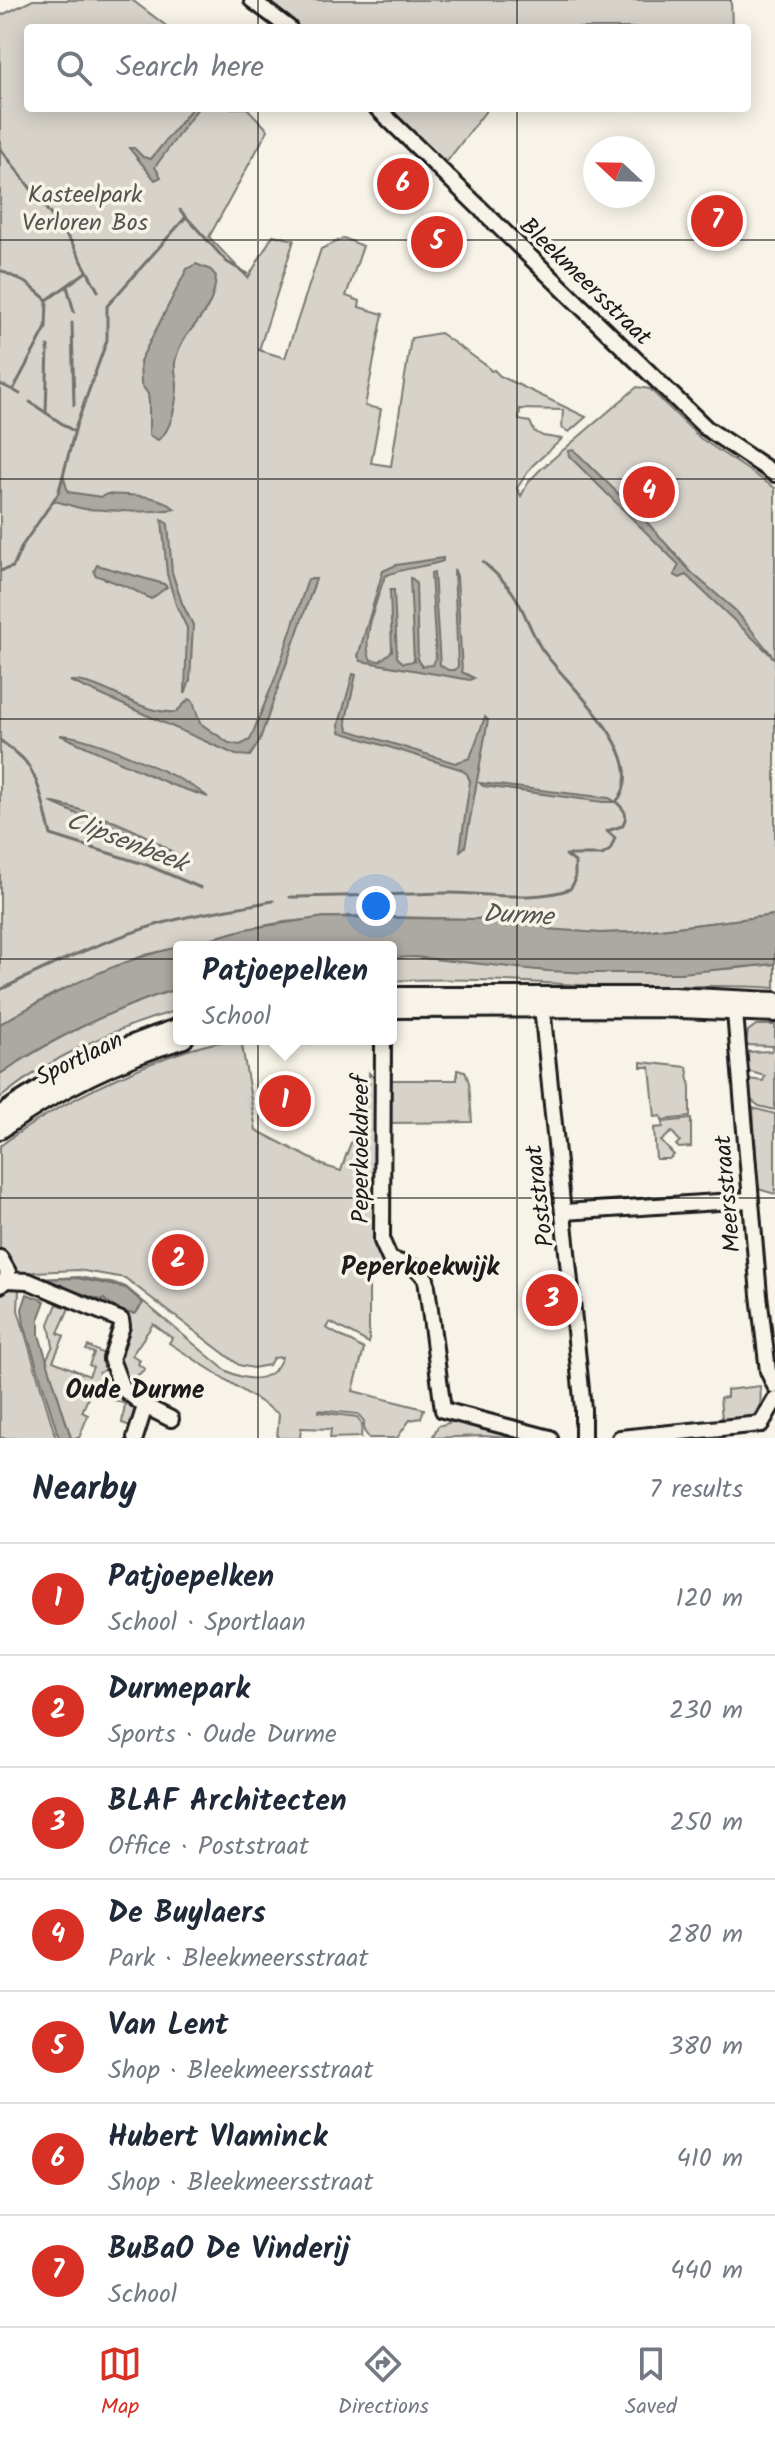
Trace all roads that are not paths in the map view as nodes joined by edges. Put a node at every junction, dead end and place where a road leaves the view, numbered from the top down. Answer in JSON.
{"nodes":[{"id":1,"x":252,"y":0,"type":"edge"},
{"id":2,"x":284,"y":24,"type":"edge"},
{"id":3,"x":381,"y":112,"type":"edge"},
{"id":4,"x":775,"y":474,"type":"edge"},
{"id":5,"x":397,"y":996,"type":"edge"},
{"id":6,"x":775,"y":1001,"type":"edge"},
{"id":7,"x":541,"y":1002,"type":"junction"},
{"id":8,"x":734,"y":1004,"type":"junction"},
{"id":9,"x":397,"y":1009,"type":"edge"},
{"id":10,"x":775,"y":1013,"type":"edge"},
{"id":11,"x":173,"y":1029,"type":"edge"},
{"id":12,"x":173,"y":1043,"type":"edge"},
{"id":13,"x":383,"y":1045,"type":"edge"},
{"id":14,"x":0,"y":1115,"type":"edge"},
{"id":15,"x":0,"y":1130,"type":"edge"},
{"id":16,"x":749,"y":1200,"type":"junction"},
{"id":17,"x":564,"y":1212,"type":"junction"},
{"id":18,"x":0,"y":1258,"type":"edge"},
{"id":19,"x":3,"y":1283,"type":"edge"},
{"id":20,"x":775,"y":1386,"type":"edge"},
{"id":21,"x":775,"y":1400,"type":"edge"},
{"id":22,"x":145,"y":1406,"type":"junction"},
{"id":23,"x":171,"y":1419,"type":"dead end"},
{"id":24,"x":762,"y":1431,"type":"edge"},
{"id":25,"x":135,"y":1438,"type":"edge"},
{"id":26,"x":550,"y":1438,"type":"edge"},
{"id":27,"x":583,"y":1438,"type":"edge"},
{"id":28,"x":620,"y":1438,"type":"edge"}],
"edges":[{"from":1,"to":2,"type":"street"},
{"from":3,"to":4,"type":"street","name":"Bleekmeersstraat"},
{"from":5,"to":7,"type":"main road"},
{"from":6,"to":8,"type":"main road"},
{"from":7,"to":8,"type":"main road"},
{"from":7,"to":9,"type":"main road"},
{"from":7,"to":17,"type":"street","name":"Poststraat"},
{"from":8,"to":10,"type":"main road"},
{"from":8,"to":16,"type":"street","name":"Meersstraat"},
{"from":11,"to":14,"type":"main road","name":"Sportlaan"},
{"from":12,"to":15,"type":"main road","name":"Sportlaan"},
{"from":13,"to":26,"type":"street","name":"Peperkoekdreef"},
{"from":16,"to":17,"type":"street"},
{"from":16,"to":20,"type":"street","name":"Meersstraat"},
{"from":17,"to":27,"type":"street","name":"Poststraat"},
{"from":18,"to":19,"type":"street"},
{"from":19,"to":22,"type":"street"},
{"from":21,"to":24,"type":"street"},
{"from":22,"to":23,"type":"street"},
{"from":22,"to":25,"type":"street"},
{"from":24,"to":28,"type":"street"}]}
